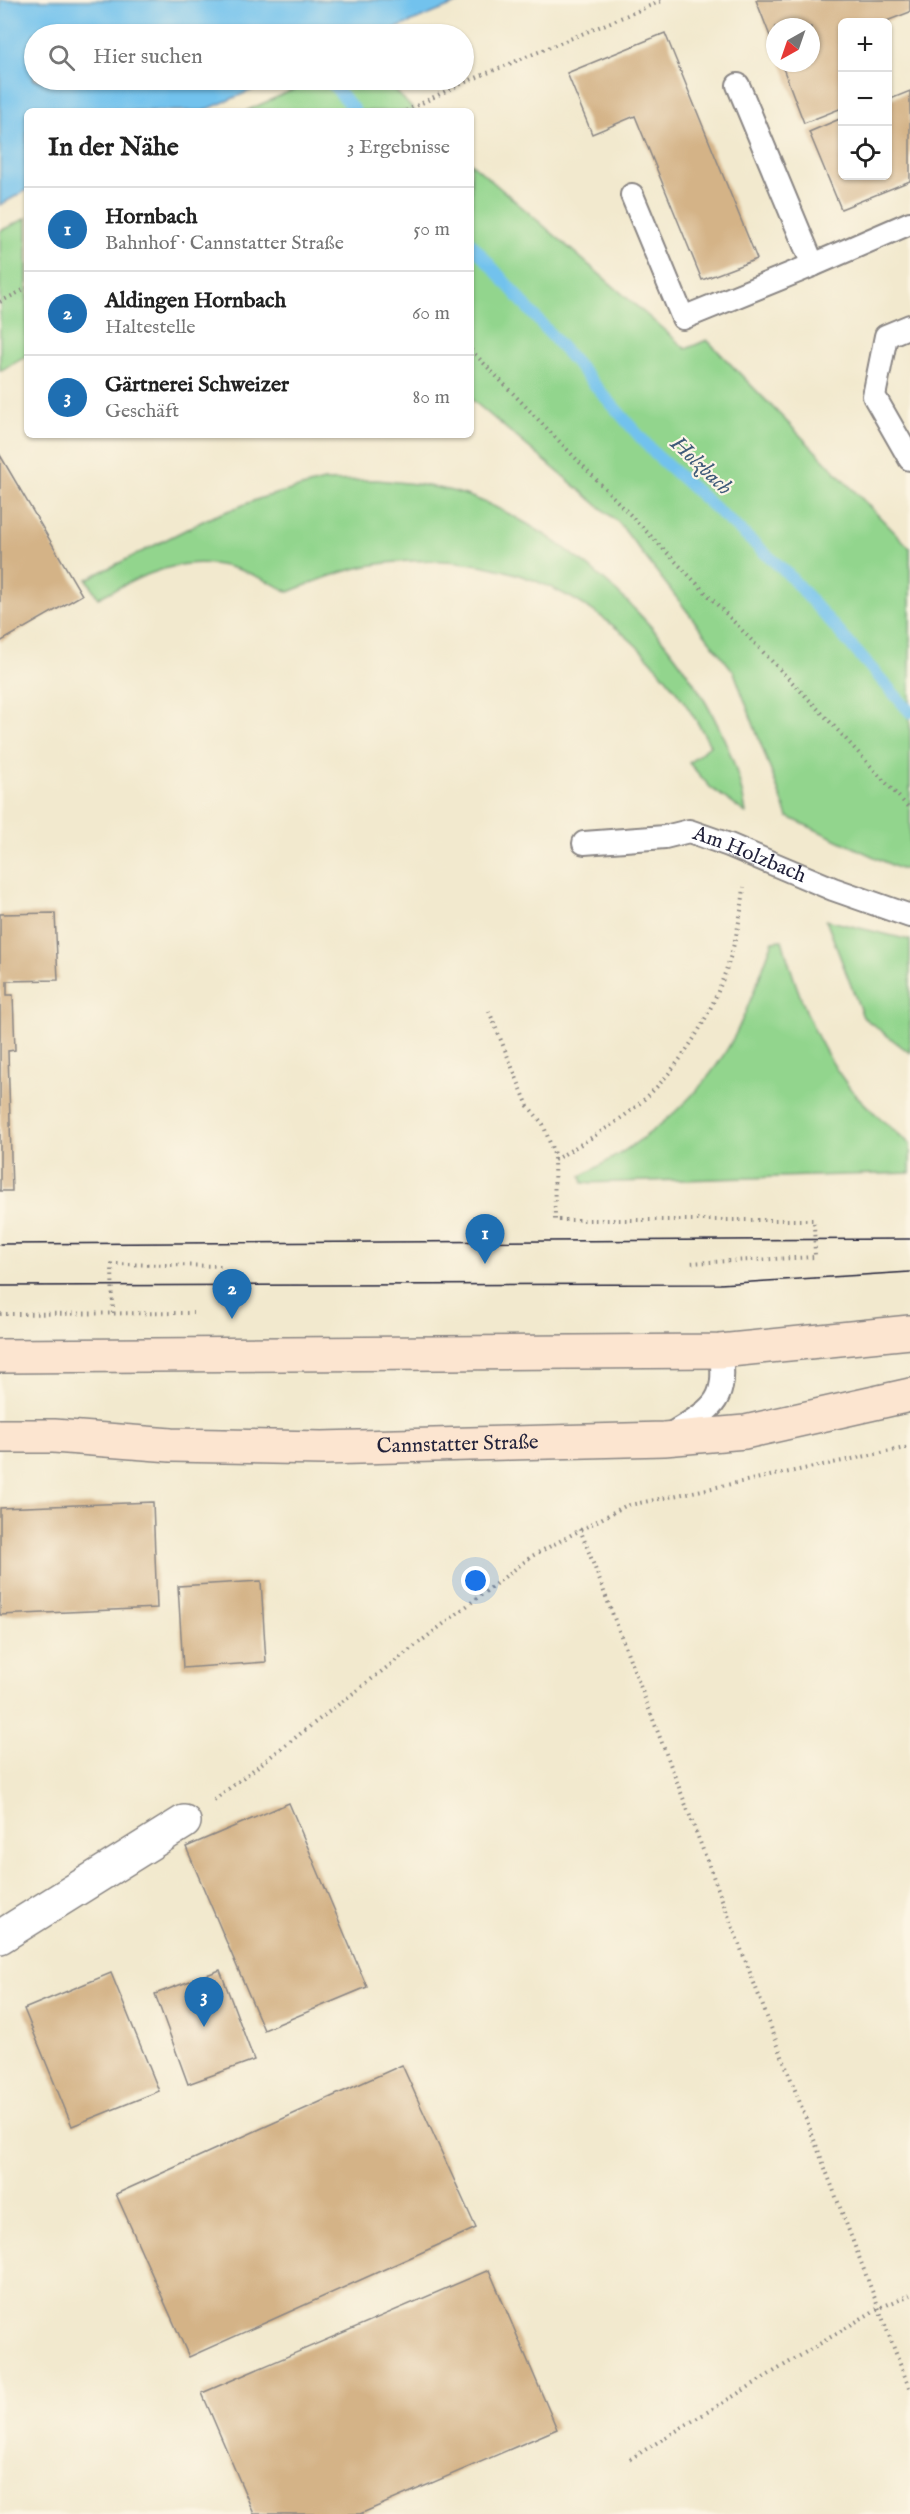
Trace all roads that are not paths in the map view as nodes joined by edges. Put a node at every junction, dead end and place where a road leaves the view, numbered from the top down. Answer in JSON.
{"nodes":[{"id":1,"x":738,"y":85,"type":"dead end"},
{"id":2,"x":632,"y":195,"type":"dead end"},
{"id":3,"x":910,"y":223,"type":"edge"},
{"id":4,"x":813,"y":265,"type":"junction"},
{"id":5,"x":910,"y":326,"type":"edge"},
{"id":6,"x":910,"y":459,"type":"edge"},
{"id":7,"x":584,"y":843,"type":"dead end"},
{"id":8,"x":910,"y":916,"type":"edge"},
{"id":9,"x":910,"y":1332,"type":"edge"},
{"id":10,"x":720,"y":1351,"type":"junction"},
{"id":11,"x":0,"y":1356,"type":"edge"},
{"id":12,"x":910,"y":1395,"type":"edge"},
{"id":13,"x":0,"y":1437,"type":"edge"},
{"id":14,"x":664,"y":1439,"type":"junction"},
{"id":15,"x":184,"y":1822,"type":"road end"},
{"id":16,"x":0,"y":1937,"type":"edge"}],
"edges":[{"from":1,"to":4,"type":"lane"},
{"from":2,"to":4,"type":"lane"},
{"from":3,"to":4,"type":"lane"},
{"from":5,"to":6,"type":"lane"},
{"from":7,"to":8,"type":"lane","name":"Am Holzbach"},
{"from":9,"to":10,"type":"main road"},
{"from":10,"to":11,"type":"main road"},
{"from":10,"to":14,"type":"lane"},
{"from":12,"to":14,"type":"main road","name":"Cannstatter Straße"},
{"from":13,"to":14,"type":"main road","name":"Cannstatter Straße"},
{"from":15,"to":16,"type":"street"}]}
